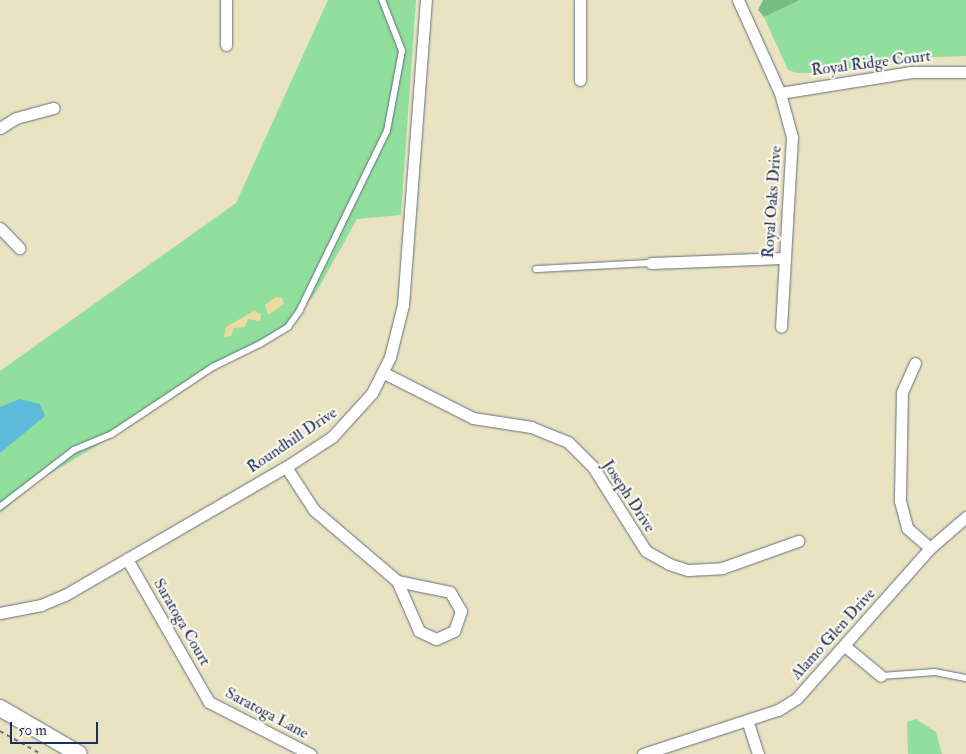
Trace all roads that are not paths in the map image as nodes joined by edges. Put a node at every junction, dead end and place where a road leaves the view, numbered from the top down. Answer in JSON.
{"nodes":[{"id":1,"x":226,"y":0,"type":"edge"},
{"id":2,"x":382,"y":0,"type":"edge"},
{"id":3,"x":426,"y":0,"type":"edge"},
{"id":4,"x":580,"y":0,"type":"edge"},
{"id":5,"x":738,"y":0,"type":"edge"},
{"id":6,"x":226,"y":45,"type":"dead end"},
{"id":7,"x":966,"y":72,"type":"edge"},
{"id":8,"x":580,"y":80,"type":"dead end"},
{"id":9,"x":780,"y":93,"type":"junction"},
{"id":10,"x":54,"y":108,"type":"dead end"},
{"id":11,"x":0,"y":128,"type":"edge"},
{"id":12,"x":0,"y":228,"type":"edge"},
{"id":13,"x":19,"y":248,"type":"dead end"},
{"id":14,"x":784,"y":258,"type":"junction"},
{"id":15,"x":651,"y":263,"type":"joint"},
{"id":16,"x":536,"y":269,"type":"dead end"},
{"id":17,"x":781,"y":327,"type":"dead end"},
{"id":18,"x":915,"y":362,"type":"dead end"},
{"id":19,"x":384,"y":373,"type":"junction"},
{"id":20,"x":286,"y":467,"type":"junction"},
{"id":21,"x":0,"y":507,"type":"edge"},
{"id":22,"x":966,"y":517,"type":"edge"},
{"id":23,"x":798,"y":541,"type":"dead end"},
{"id":24,"x":930,"y":548,"type":"junction"},
{"id":25,"x":127,"y":559,"type":"junction"},
{"id":26,"x":397,"y":580,"type":"junction"},
{"id":27,"x":0,"y":613,"type":"edge"},
{"id":28,"x":846,"y":647,"type":"junction"},
{"id":29,"x":881,"y":676,"type":"joint"},
{"id":30,"x":966,"y":678,"type":"edge"},
{"id":31,"x":209,"y":702,"type":"joint"},
{"id":32,"x":0,"y":708,"type":"edge"},
{"id":33,"x":0,"y":717,"type":"edge"},
{"id":34,"x":747,"y":720,"type":"junction"},
{"id":35,"x":78,"y":754,"type":"edge"},
{"id":36,"x":310,"y":754,"type":"edge"},
{"id":37,"x":644,"y":754,"type":"edge"},
{"id":38,"x":758,"y":754,"type":"edge"}],
"edges":[{"from":1,"to":6,"type":"street"},
{"from":2,"to":21,"type":"lane"},
{"from":3,"to":19,"type":"street","name":"Roundhill Drive"},
{"from":4,"to":8,"type":"street"},
{"from":5,"to":9,"type":"street","name":"Royal Oaks Drive"},
{"from":7,"to":9,"type":"street","name":"Royal Ridge Court"},
{"from":9,"to":14,"type":"street","name":"Royal Oaks Drive"},
{"from":10,"to":11,"type":"street"},
{"from":12,"to":13,"type":"street"},
{"from":14,"to":15,"type":"street"},
{"from":14,"to":17,"type":"street","name":"Royal Oaks Drive"},
{"from":15,"to":16,"type":"lane"},
{"from":18,"to":24,"type":"street"},
{"from":19,"to":20,"type":"street","name":"Roundhill Drive"},
{"from":19,"to":23,"type":"street","name":"Joseph Drive"},
{"from":20,"to":25,"type":"street","name":"Roundhill Drive"},
{"from":20,"to":26,"type":"street"},
{"from":22,"to":24,"type":"street","name":"Alamo Glen Drive"},
{"from":24,"to":28,"type":"street","name":"Alamo Glen Drive"},
{"from":25,"to":27,"type":"street","name":"Roundhill Drive"},
{"from":25,"to":31,"type":"street","name":"Saratoga Court"},
{"from":26,"to":26,"type":"street"},
{"from":28,"to":29,"type":"street"},
{"from":28,"to":34,"type":"street","name":"Alamo Glen Drive"},
{"from":29,"to":30,"type":"lane"},
{"from":31,"to":36,"type":"street","name":"Saratoga Lane"},
{"from":32,"to":35,"type":"street"},
{"from":33,"to":35,"type":"street"},
{"from":34,"to":37,"type":"street","name":"Alamo Glen Drive"},
{"from":34,"to":38,"type":"street"}]}
